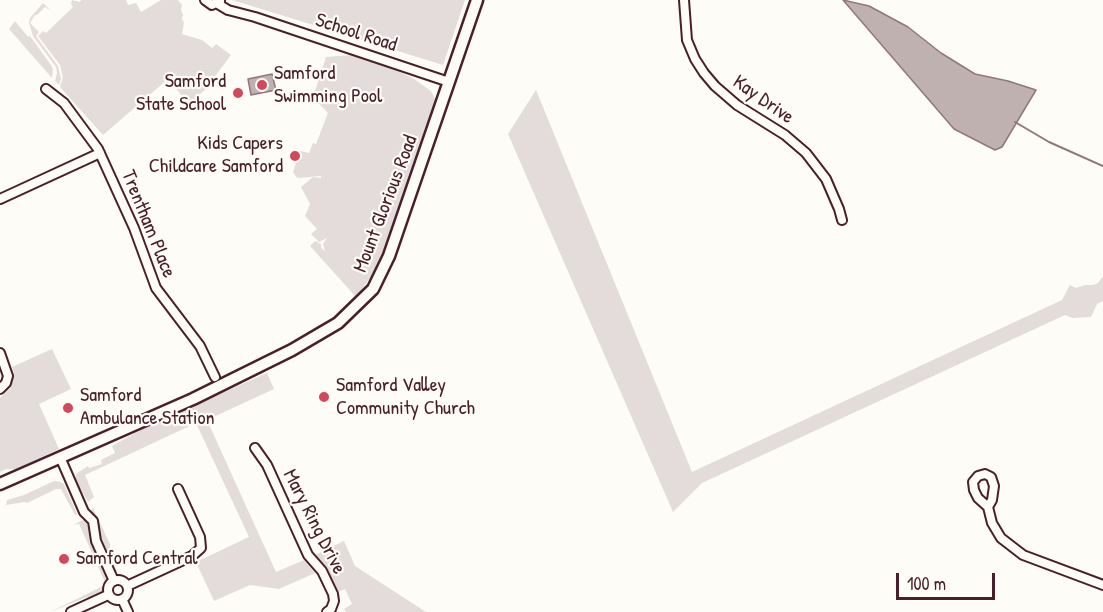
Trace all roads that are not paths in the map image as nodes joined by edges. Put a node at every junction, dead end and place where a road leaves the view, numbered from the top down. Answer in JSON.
{"nodes":[{"id":1,"x":205,"y":0,"type":"edge"},
{"id":2,"x":477,"y":0,"type":"edge"},
{"id":3,"x":684,"y":0,"type":"edge"},
{"id":4,"x":219,"y":2,"type":"edge"},
{"id":5,"x":449,"y":82,"type":"junction"},
{"id":6,"x":46,"y":89,"type":"dead end"},
{"id":7,"x":100,"y":153,"type":"junction"},
{"id":8,"x":0,"y":199,"type":"edge"},
{"id":9,"x":842,"y":220,"type":"dead end"},
{"id":10,"x":0,"y":353,"type":"edge"},
{"id":11,"x":215,"y":376,"type":"dead end"},
{"id":12,"x":0,"y":390,"type":"edge"},
{"id":13,"x":255,"y":448,"type":"dead end"},
{"id":14,"x":62,"y":460,"type":"junction"},
{"id":15,"x":0,"y":484,"type":"edge"},
{"id":16,"x":178,"y":489,"type":"dead end"},
{"id":17,"x":0,"y":491,"type":"edge"},
{"id":18,"x":988,"y":507,"type":"dead end"},
{"id":19,"x":114,"y":580,"type":"junction"},
{"id":20,"x":1103,"y":585,"type":"edge"},
{"id":21,"x":127,"y":586,"type":"junction"},
{"id":22,"x":108,"y":595,"type":"junction"},
{"id":23,"x":122,"y":599,"type":"junction"},
{"id":24,"x":71,"y":612,"type":"edge"},
{"id":25,"x":128,"y":612,"type":"edge"},
{"id":26,"x":327,"y":612,"type":"edge"}],
"edges":[{"from":1,"to":4,"type":"street","name":"School Road"},
{"from":2,"to":5,"type":"main road","name":"Mount Glorious Road"},
{"from":3,"to":9,"type":"street","name":"Kay Drive"},
{"from":4,"to":5,"type":"street","name":"School Road"},
{"from":5,"to":14,"type":"main road","name":"Mount Glorious Road"},
{"from":6,"to":7,"type":"street","name":"Trentham Place"},
{"from":7,"to":8,"type":"street"},
{"from":7,"to":11,"type":"street","name":"Trentham Place"},
{"from":10,"to":12,"type":"street"},
{"from":13,"to":26,"type":"street","name":"Mary Ring Drive"},
{"from":14,"to":15,"type":"main road","name":"Mount Glorious Road"},
{"from":14,"to":17,"type":"main road","name":"Mount Glorious Road"},
{"from":14,"to":19,"type":"street"},
{"from":16,"to":21,"type":"street"},
{"from":18,"to":20,"type":"street"},
{"from":19,"to":21,"type":"street"},
{"from":19,"to":22,"type":"street"},
{"from":21,"to":23,"type":"street"},
{"from":22,"to":23,"type":"street"},
{"from":22,"to":24,"type":"street"},
{"from":23,"to":25,"type":"street"}]}
